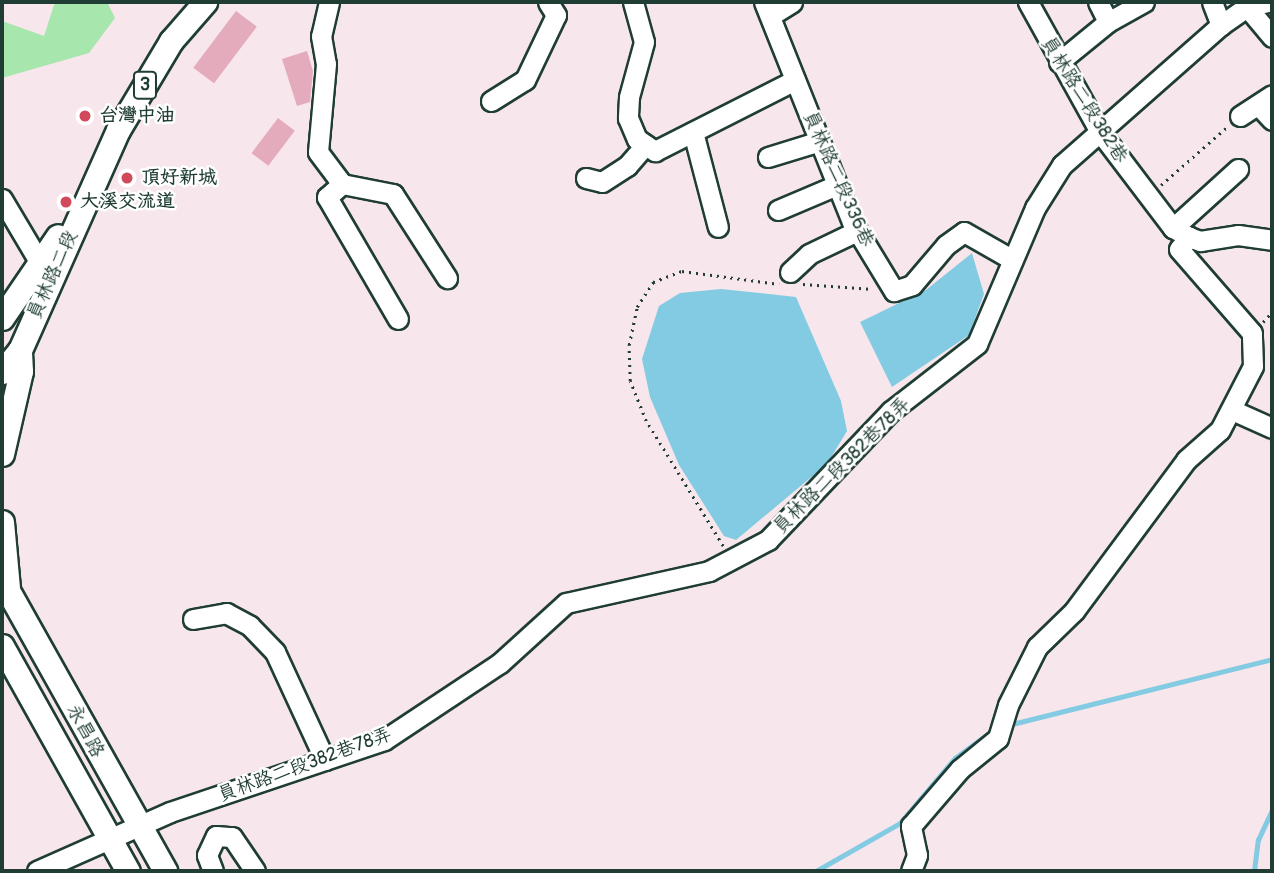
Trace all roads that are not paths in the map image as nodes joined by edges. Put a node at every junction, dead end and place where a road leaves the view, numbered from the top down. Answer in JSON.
{"nodes":[{"id":1,"x":205,"y":2,"type":"edge"},
{"id":2,"x":330,"y":2,"type":"edge"},
{"id":3,"x":548,"y":2,"type":"edge"},
{"id":4,"x":634,"y":2,"type":"edge"},
{"id":5,"x":792,"y":2,"type":"edge"},
{"id":6,"x":1028,"y":2,"type":"edge"},
{"id":7,"x":1098,"y":2,"type":"edge"},
{"id":8,"x":1144,"y":2,"type":"edge"},
{"id":9,"x":1212,"y":2,"type":"edge"},
{"id":10,"x":1267,"y":2,"type":"edge"},
{"id":11,"x":1247,"y":7,"type":"junction"},
{"id":12,"x":767,"y":9,"type":"edge"},
{"id":13,"x":1108,"y":22,"type":"junction"},
{"id":14,"x":1221,"y":25,"type":"junction"},
{"id":15,"x":1272,"y":37,"type":"edge"},
{"id":16,"x":1059,"y":62,"type":"junction"},
{"id":17,"x":795,"y":80,"type":"junction"},
{"id":18,"x":491,"y":101,"type":"dead end"},
{"id":19,"x":1268,"y":107,"type":"edge"},
{"id":20,"x":1240,"y":116,"type":"road end"},
{"id":21,"x":694,"y":132,"type":"junction"},
{"id":22,"x":1100,"y":132,"type":"junction"},
{"id":23,"x":820,"y":141,"type":"junction"},
{"id":24,"x":645,"y":145,"type":"junction"},
{"id":25,"x":768,"y":157,"type":"dead end"},
{"id":26,"x":1238,"y":169,"type":"dead end"},
{"id":27,"x":99,"y":176,"type":"junction"},
{"id":28,"x":586,"y":178,"type":"dead end"},
{"id":29,"x":342,"y":184,"type":"junction"},
{"id":30,"x":837,"y":185,"type":"junction"},
{"id":31,"x":2,"y":199,"type":"edge"},
{"id":32,"x":778,"y":210,"type":"dead end"},
{"id":33,"x":718,"y":226,"type":"dead end"},
{"id":34,"x":857,"y":231,"type":"junction"},
{"id":35,"x":1181,"y":232,"type":"junction"},
{"id":36,"x":1272,"y":240,"type":"edge"},
{"id":37,"x":1013,"y":260,"type":"junction"},
{"id":38,"x":40,"y":263,"type":"junction"},
{"id":39,"x":447,"y":278,"type":"dead end"},
{"id":40,"x":793,"y":280,"type":"road end"},
{"id":41,"x":2,"y":318,"type":"edge"},
{"id":42,"x":398,"y":319,"type":"dead end"},
{"id":43,"x":20,"y":350,"type":"junction"},
{"id":44,"x":2,"y":372,"type":"edge"},
{"id":45,"x":1232,"y":410,"type":"junction"},
{"id":46,"x":5,"y":412,"type":"edge"},
{"id":47,"x":1272,"y":428,"type":"edge"},
{"id":48,"x":2,"y":454,"type":"edge"},
{"id":49,"x":2,"y":522,"type":"edge"},
{"id":50,"x":5,"y":584,"type":"edge"},
{"id":51,"x":193,"y":619,"type":"dead end"},
{"id":52,"x":2,"y":648,"type":"edge"},
{"id":53,"x":325,"y":760,"type":"junction"},
{"id":54,"x":136,"y":825,"type":"junction"},
{"id":55,"x":109,"y":839,"type":"junction"},
{"id":56,"x":37,"y":871,"type":"edge"},
{"id":57,"x":128,"y":871,"type":"edge"},
{"id":58,"x":164,"y":871,"type":"edge"},
{"id":59,"x":213,"y":871,"type":"edge"},
{"id":60,"x":255,"y":871,"type":"edge"},
{"id":61,"x":911,"y":871,"type":"edge"}],
"edges":[{"from":1,"to":27,"type":"main road","name":"員林路二段","number":"3"},
{"from":2,"to":29,"type":"street"},
{"from":3,"to":18,"type":"street"},
{"from":4,"to":24,"type":"street"},
{"from":5,"to":12,"type":"street"},
{"from":6,"to":16,"type":"street","name":"員林路二段382巷"},
{"from":7,"to":13,"type":"street"},
{"from":8,"to":13,"type":"street"},
{"from":9,"to":14,"type":"street"},
{"from":10,"to":11,"type":"street"},
{"from":11,"to":14,"type":"street","name":"員林路二段382巷78弄"},
{"from":11,"to":15,"type":"street"},
{"from":12,"to":17,"type":"street","name":"員林路二段336巷"},
{"from":13,"to":16,"type":"street"},
{"from":14,"to":22,"type":"street","name":"員林路二段382巷78弄"},
{"from":16,"to":22,"type":"street","name":"員林路二段382巷"},
{"from":17,"to":21,"type":"street"},
{"from":17,"to":23,"type":"street","name":"員林路二段336巷"},
{"from":19,"to":20,"type":"street"},
{"from":21,"to":24,"type":"street"},
{"from":21,"to":33,"type":"street"},
{"from":22,"to":35,"type":"street","name":"員林路二段382巷"},
{"from":22,"to":37,"type":"street","name":"員林路二段382巷78弄"},
{"from":23,"to":25,"type":"street"},
{"from":23,"to":30,"type":"street","name":"員林路二段336巷"},
{"from":24,"to":28,"type":"street"},
{"from":26,"to":35,"type":"street"},
{"from":27,"to":38,"type":"main road","name":"員林路二段","number":"3"},
{"from":27,"to":43,"type":"main road","name":"員林路二段","number":"3"},
{"from":29,"to":39,"type":"street"},
{"from":29,"to":42,"type":"street"},
{"from":30,"to":32,"type":"street"},
{"from":30,"to":34,"type":"street","name":"員林路二段336巷"},
{"from":31,"to":38,"type":"street"},
{"from":34,"to":37,"type":"street","name":"員林路二段336巷"},
{"from":34,"to":40,"type":"street"},
{"from":35,"to":36,"type":"street"},
{"from":35,"to":45,"type":"street"},
{"from":37,"to":53,"type":"street","name":"員林路二段382巷78弄"},
{"from":38,"to":41,"type":"main road","name":"員林路二段","number":"3"},
{"from":43,"to":44,"type":"main road","name":"員林路二段","number":"3"},
{"from":43,"to":46,"type":"main road"},
{"from":45,"to":47,"type":"street"},
{"from":45,"to":61,"type":"street"},
{"from":46,"to":48,"type":"main road"},
{"from":49,"to":50,"type":"main road"},
{"from":50,"to":54,"type":"main road","name":"永昌路"},
{"from":51,"to":53,"type":"street"},
{"from":52,"to":55,"type":"main road","name":"永昌路"},
{"from":53,"to":54,"type":"street","name":"員林路二段382巷78弄"},
{"from":54,"to":55,"type":"street","name":"員林路二段382巷78弄"},
{"from":54,"to":58,"type":"main road","name":"永昌路"},
{"from":55,"to":56,"type":"street","name":"員林路二段382巷78弄"},
{"from":55,"to":57,"type":"main road","name":"永昌路"},
{"from":59,"to":60,"type":"street"}]}
